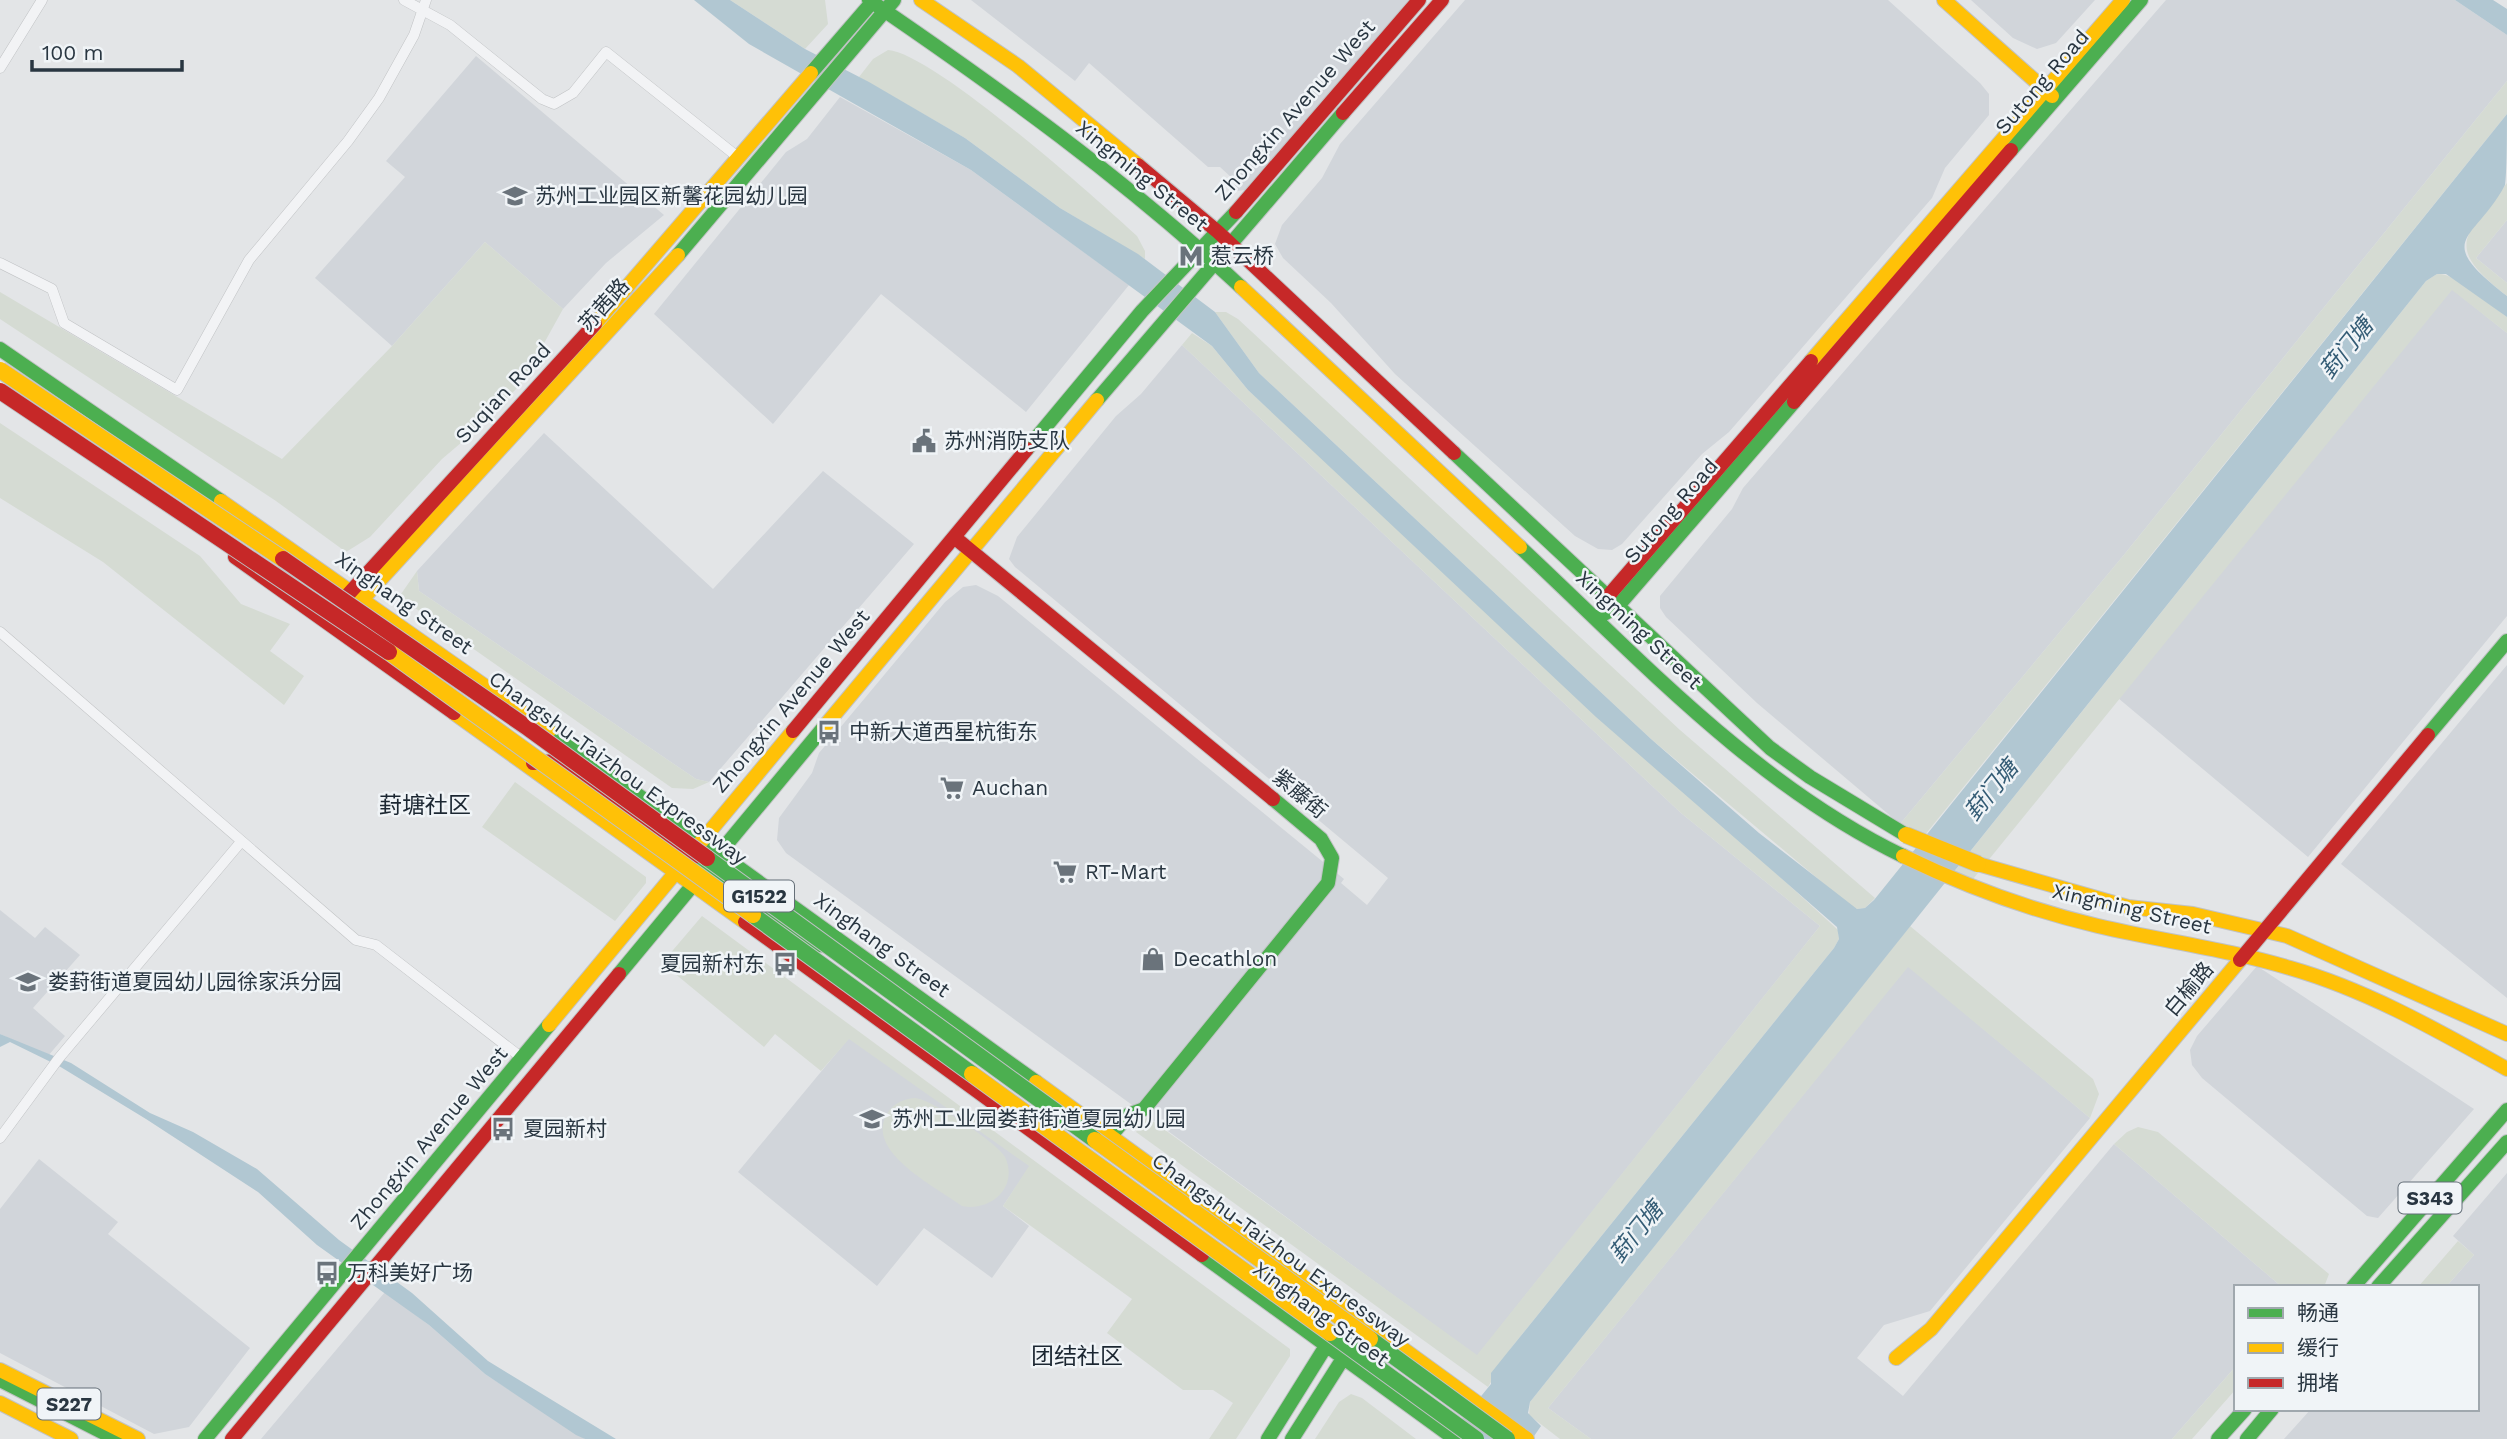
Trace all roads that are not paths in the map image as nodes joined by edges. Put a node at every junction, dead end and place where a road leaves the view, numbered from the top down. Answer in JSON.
{"nodes":[{"id":1,"x":42,"y":0,"type":"edge"},
{"id":2,"x":404,"y":0,"type":"edge"},
{"id":3,"x":426,"y":0,"type":"edge"},
{"id":4,"x":921,"y":0,"type":"edge"},
{"id":5,"x":1419,"y":0,"type":"edge"},
{"id":6,"x":1442,"y":0,"type":"edge"},
{"id":7,"x":1944,"y":0,"type":"edge"},
{"id":8,"x":2123,"y":0,"type":"edge"},
{"id":9,"x":2141,"y":0,"type":"edge"},
{"id":10,"x":879,"y":2,"type":"edge"},
{"id":11,"x":422,"y":12,"type":"junction"},
{"id":12,"x":0,"y":68,"type":"edge"},
{"id":13,"x":807,"y":92,"type":"junction"},
{"id":14,"x":2050,"y":95,"type":"junction"},
{"id":15,"x":739,"y":158,"type":"junction"},
{"id":16,"x":1223,"y":237,"type":"junction"},
{"id":17,"x":1200,"y":249,"type":"junction"},
{"id":18,"x":1213,"y":261,"type":"junction"},
{"id":19,"x":0,"y":263,"type":"edge"},
{"id":20,"x":0,"y":349,"type":"edge"},
{"id":21,"x":0,"y":370,"type":"edge"},
{"id":22,"x":0,"y":392,"type":"edge"},
{"id":23,"x":954,"y":537,"type":"junction"},
{"id":24,"x":971,"y":551,"type":"junction"},
{"id":25,"x":350,"y":590,"type":"junction"},
{"id":26,"x":364,"y":600,"type":"junction"},
{"id":27,"x":1611,"y":601,"type":"junction"},
{"id":28,"x":1596,"y":618,"type":"junction"},
{"id":29,"x":330,"y":624,"type":"junction"},
{"id":30,"x":0,"y":632,"type":"edge"},
{"id":31,"x":2507,"y":641,"type":"edge"},
{"id":32,"x":524,"y":764,"type":"junction"},
{"id":33,"x":702,"y":841,"type":"junction"},
{"id":34,"x":240,"y":843,"type":"junction"},
{"id":35,"x":719,"y":853,"type":"junction"},
{"id":36,"x":688,"y":857,"type":"junction"},
{"id":37,"x":705,"y":869,"type":"junction"},
{"id":38,"x":676,"y":872,"type":"junction"},
{"id":39,"x":693,"y":884,"type":"junction"},
{"id":40,"x":2264,"y":931,"type":"junction"},
{"id":41,"x":850,"y":948,"type":"junction"},
{"id":42,"x":2244,"y":956,"type":"junction"},
{"id":43,"x":2507,"y":1034,"type":"edge"},
{"id":44,"x":522,"y":1058,"type":"junction"},
{"id":45,"x":2507,"y":1069,"type":"edge"},
{"id":46,"x":2507,"y":1110,"type":"edge"},
{"id":47,"x":1110,"y":1137,"type":"junction"},
{"id":48,"x":0,"y":1138,"type":"edge"},
{"id":49,"x":2507,"y":1142,"type":"edge"},
{"id":50,"x":373,"y":1238,"type":"junction"},
{"id":51,"x":388,"y":1251,"type":"junction"},
{"id":52,"x":2355,"y":1285,"type":"edge"},
{"id":53,"x":2380,"y":1285,"type":"edge"},
{"id":54,"x":1349,"y":1310,"type":"junction"},
{"id":55,"x":1365,"y":1322,"type":"junction"},
{"id":56,"x":1327,"y":1345,"type":"junction"},
{"id":57,"x":1344,"y":1357,"type":"junction"},
{"id":58,"x":1896,"y":1358,"type":"dead end"},
{"id":59,"x":0,"y":1370,"type":"edge"},
{"id":60,"x":0,"y":1380,"type":"edge"},
{"id":61,"x":0,"y":1403,"type":"edge"},
{"id":62,"x":0,"y":1411,"type":"edge"},
{"id":63,"x":2243,"y":1411,"type":"edge"},
{"id":64,"x":2270,"y":1411,"type":"edge"},
{"id":65,"x":55,"y":1439,"type":"edge"},
{"id":66,"x":71,"y":1439,"type":"edge"},
{"id":67,"x":116,"y":1439,"type":"edge"},
{"id":68,"x":138,"y":1439,"type":"edge"},
{"id":69,"x":205,"y":1439,"type":"edge"},
{"id":70,"x":232,"y":1439,"type":"edge"},
{"id":71,"x":1268,"y":1439,"type":"edge"},
{"id":72,"x":1292,"y":1439,"type":"edge"},
{"id":73,"x":1455,"y":1439,"type":"edge"},
{"id":74,"x":1476,"y":1439,"type":"edge"},
{"id":75,"x":1507,"y":1439,"type":"edge"},
{"id":76,"x":1527,"y":1439,"type":"edge"},
{"id":77,"x":2218,"y":1439,"type":"edge"},
{"id":78,"x":2247,"y":1439,"type":"edge"}],
"edges":[{"from":1,"to":12,"type":"street"},
{"from":2,"to":11,"type":"street"},
{"from":3,"to":11,"type":"street"},
{"from":4,"to":16,"type":"main road","name":"Xingming Street"},
{"from":5,"to":16,"type":"main road","name":"Zhongxin Avenue West"},
{"from":6,"to":16,"type":"main road","name":"Zhongxin Avenue West"},
{"from":7,"to":14,"type":"main road"},
{"from":8,"to":14,"type":"main road","name":"Sutong Road"},
{"from":9,"to":14,"type":"main road","name":"Sutong Road"},
{"from":10,"to":13,"type":"main road","name":"苏茜路"},
{"from":10,"to":17,"type":"main road","name":"Xingming Street"},
{"from":11,"to":15,"type":"street"},
{"from":11,"to":19,"type":"street"},
{"from":13,"to":15,"type":"main road","name":"Suqian Road"},
{"from":13,"to":26,"type":"main road","name":"苏茜路"},
{"from":14,"to":27,"type":"main road","name":"Sutong Road"},
{"from":15,"to":25,"type":"main road","name":"Suqian Road"},
{"from":16,"to":17,"type":"main road","name":"Zhongxin Avenue West"},
{"from":16,"to":18,"type":"main road","name":"Zhongxin Avenue West"},
{"from":16,"to":27,"type":"main road","name":"Xingming Street"},
{"from":17,"to":18,"type":"main road","name":"Xingming Street"},
{"from":17,"to":23,"type":"main road","name":"Zhongxin Avenue West"},
{"from":18,"to":24,"type":"main road","name":"Zhongxin Avenue West"},
{"from":18,"to":28,"type":"main road","name":"Xingming Street"},
{"from":20,"to":25,"type":"main road","name":"Xinghang Street"},
{"from":21,"to":75,"type":"main road","name":"Changshu-Taizhou Expressway","number":"G1522","bridge":true},
{"from":22,"to":29,"type":"main road","name":"Xinghang Street"},
{"from":22,"to":74,"type":"main road","name":"Changshu-Taizhou Expressway","number":"G1522","bridge":true},
{"from":23,"to":24,"type":"main road","name":"紫藤街"},
{"from":23,"to":33,"type":"main road","name":"Zhongxin Avenue West"},
{"from":24,"to":35,"type":"main road","name":"Zhongxin Avenue West"},
{"from":24,"to":47,"type":"main road","name":"紫藤街"},
{"from":25,"to":26,"type":"main road","name":"Xinghang Street"},
{"from":25,"to":29,"type":"main road","name":"Suqian Road"},
{"from":26,"to":29,"type":"main road","name":"苏茜路"},
{"from":26,"to":33,"type":"main road","name":"Xinghang Street"},
{"from":27,"to":28,"type":"main road","name":"Sutong Road"},
{"from":27,"to":40,"type":"main road","name":"Xingming Street","bridge":true},
{"from":28,"to":42,"type":"main road","name":"Xingming Street"},
{"from":29,"to":32,"type":"main road","name":"Xinghang Street"},
{"from":30,"to":34,"type":"street"},
{"from":31,"to":40,"type":"main road","name":"白榆路"},
{"from":32,"to":36,"type":"main road"},
{"from":32,"to":38,"type":"main road","name":"Xinghang Street"},
{"from":33,"to":35,"type":"main road","name":"Xinghang Street"},
{"from":33,"to":36,"type":"main road","name":"Zhongxin Avenue West"},
{"from":34,"to":44,"type":"street"},
{"from":34,"to":48,"type":"street"},
{"from":35,"to":36,"type":"main road"},
{"from":35,"to":37,"type":"main road","name":"Zhongxin Avenue West"},
{"from":35,"to":41,"type":"main road","name":"Xinghang Street"},
{"from":36,"to":38,"type":"main road","name":"Zhongxin Avenue West"},
{"from":37,"to":38,"type":"main road"},
{"from":37,"to":39,"type":"main road","name":"Zhongxin Avenue West"},
{"from":37,"to":41,"type":"main road"},
{"from":38,"to":39,"type":"main road","name":"Xinghang Street"},
{"from":38,"to":44,"type":"main road","name":"Zhongxin Avenue West"},
{"from":39,"to":51,"type":"main road","name":"Zhongxin Avenue West"},
{"from":39,"to":56,"type":"main road","name":"Xinghang Street"},
{"from":40,"to":42,"type":"main road","name":"白榆路"},
{"from":40,"to":43,"type":"main road","name":"Xingming Street"},
{"from":41,"to":47,"type":"main road","name":"Xinghang Street"},
{"from":42,"to":45,"type":"main road","name":"Xingming Street"},
{"from":42,"to":58,"type":"main road","name":"白榆路"},
{"from":44,"to":50,"type":"main road","name":"Zhongxin Avenue West"},
{"from":46,"to":52,"type":"main road","number":"S343"},
{"from":47,"to":54,"type":"main road","name":"Xinghang Street"},
{"from":49,"to":53,"type":"main road","number":"S343"},
{"from":50,"to":51,"type":"main road"},
{"from":50,"to":69,"type":"main road","name":"Zhongxin Avenue West"},
{"from":51,"to":70,"type":"main road","name":"Zhongxin Avenue West"},
{"from":54,"to":55,"type":"main road","name":"Xinghang Street"},
{"from":54,"to":56,"type":"main road"},
{"from":55,"to":57,"type":"main road"},
{"from":55,"to":76,"type":"main road","name":"Xinghang Street"},
{"from":56,"to":57,"type":"main road","name":"Xinghang Street"},
{"from":56,"to":71,"type":"main road"},
{"from":57,"to":72,"type":"main road"},
{"from":57,"to":73,"type":"main road","name":"Xinghang Street"},
{"from":59,"to":68,"type":"main road","number":"S227"},
{"from":60,"to":67,"type":"main road"},
{"from":61,"to":66,"type":"main road"},
{"from":62,"to":65,"type":"main road","number":"S227"},
{"from":63,"to":77,"type":"main road"},
{"from":64,"to":78,"type":"main road"}]}
